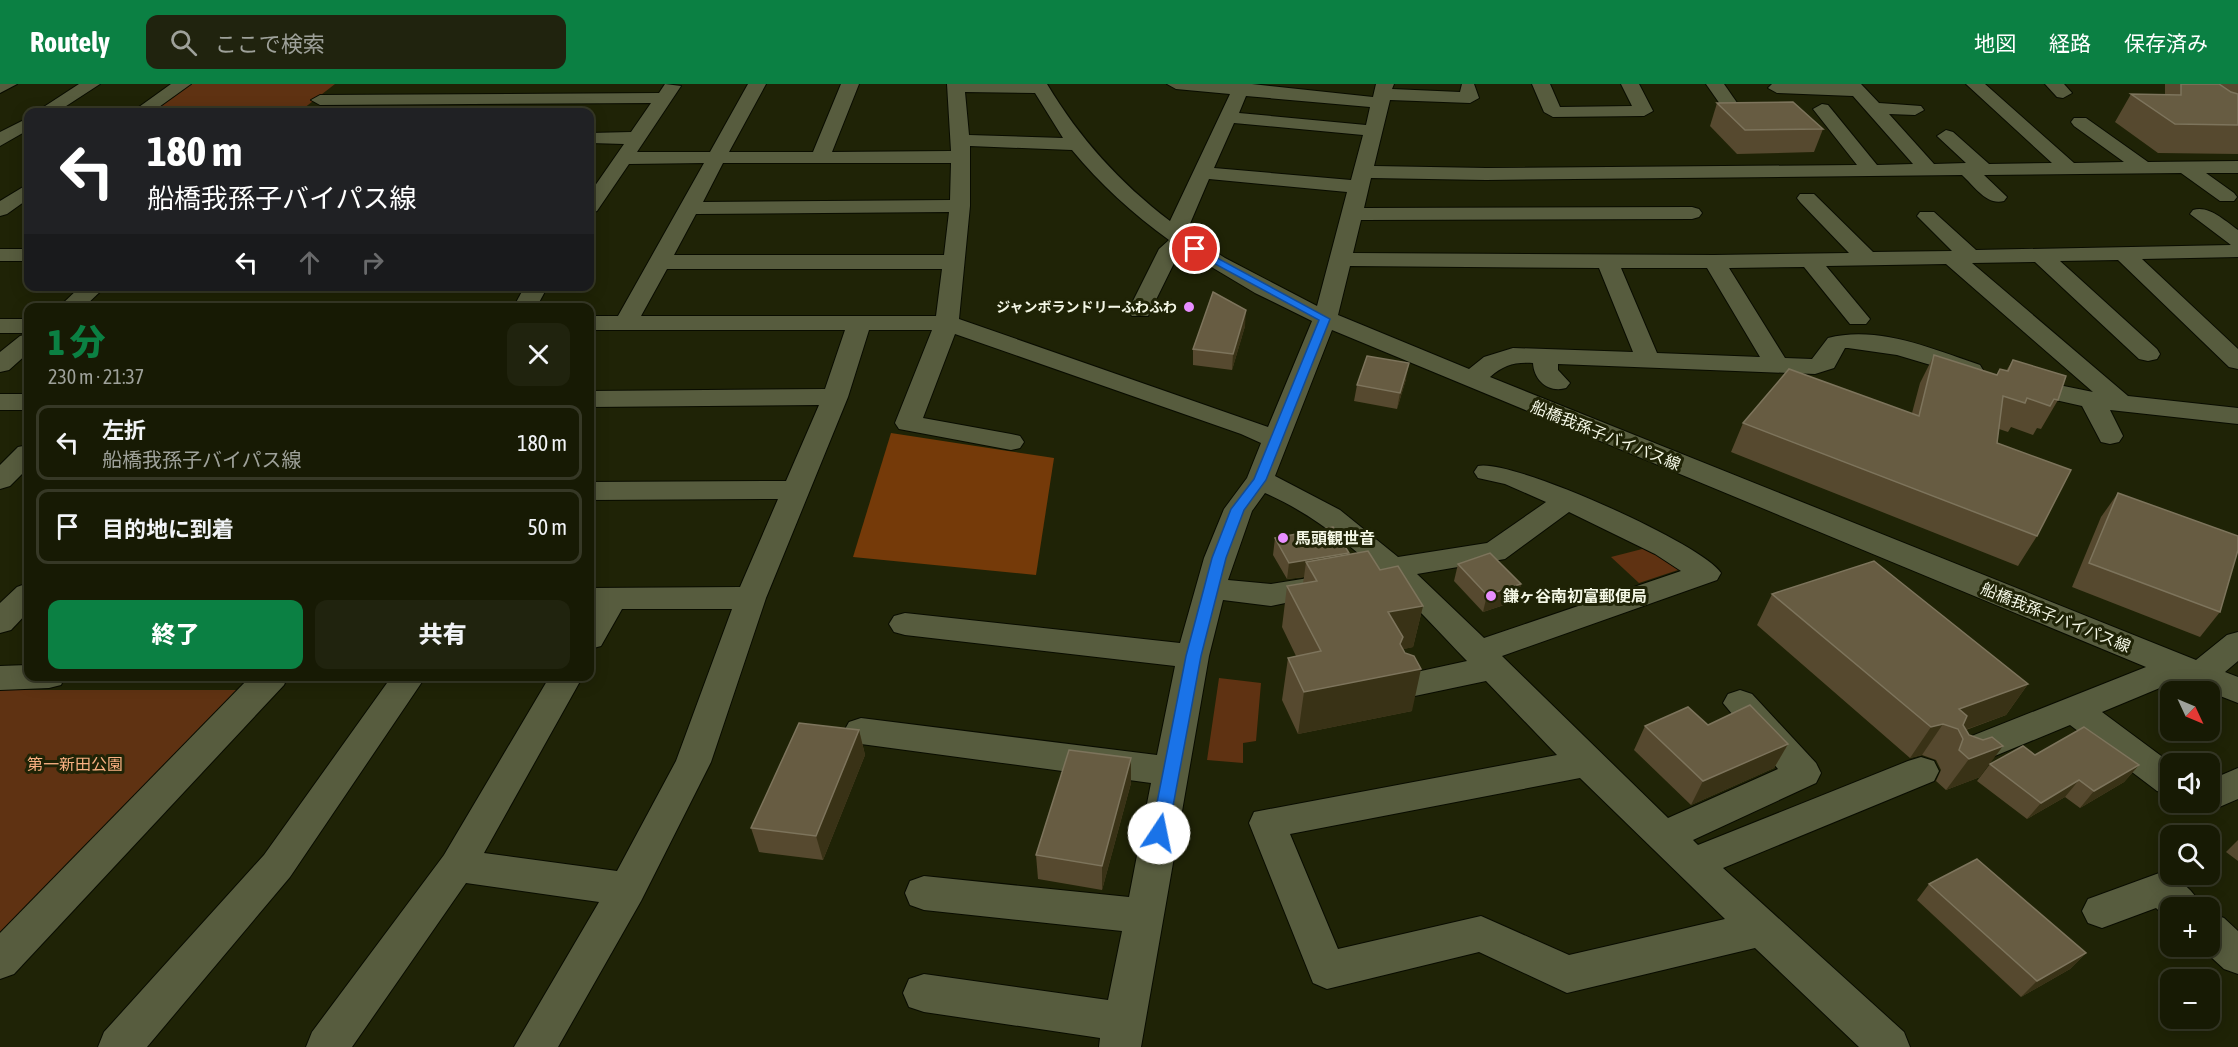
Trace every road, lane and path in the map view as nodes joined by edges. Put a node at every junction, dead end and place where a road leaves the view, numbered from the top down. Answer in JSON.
{"nodes":[{"id":1,"x":8,"y":84,"type":"edge"},
{"id":2,"x":91,"y":84,"type":"edge"},
{"id":3,"x":182,"y":84,"type":"edge"},
{"id":4,"x":340,"y":84,"type":"edge"},
{"id":5,"x":424,"y":84,"type":"edge"},
{"id":6,"x":506,"y":84,"type":"edge"},
{"id":7,"x":585,"y":84,"type":"edge"},
{"id":8,"x":757,"y":84,"type":"edge"},
{"id":9,"x":850,"y":84,"type":"edge"},
{"id":10,"x":1176,"y":84,"type":"edge"},
{"id":11,"x":1541,"y":84,"type":"edge"},
{"id":12,"x":1630,"y":84,"type":"edge"},
{"id":13,"x":1715,"y":84,"type":"edge"},
{"id":14,"x":1975,"y":84,"type":"edge"},
{"id":15,"x":1039,"y":85,"type":"edge"},
{"id":16,"x":956,"y":86,"type":"edge"},
{"id":17,"x":1241,"y":87,"type":"edge"},
{"id":18,"x":1468,"y":87,"type":"dead end"},
{"id":19,"x":0,"y":88,"type":"edge"},
{"id":20,"x":1777,"y":88,"type":"dead end"},
{"id":21,"x":1855,"y":88,"type":"edge"},
{"id":22,"x":669,"y":91,"type":"edge"},
{"id":23,"x":1382,"y":93,"type":"edge"},
{"id":24,"x":492,"y":99,"type":"junction"},
{"id":25,"x":573,"y":99,"type":"junction"},
{"id":26,"x":320,"y":100,"type":"junction"},
{"id":27,"x":407,"y":100,"type":"junction"},
{"id":28,"x":52,"y":108,"type":"edge"},
{"id":29,"x":147,"y":108,"type":"edge"},
{"id":30,"x":310,"y":108,"type":"edge"},
{"id":31,"x":1822,"y":108,"type":"dead end"},
{"id":32,"x":1873,"y":108,"type":"junction"},
{"id":33,"x":1915,"y":110,"type":"dead end"},
{"id":34,"x":1229,"y":117,"type":"junction"},
{"id":35,"x":1740,"y":120,"type":"edge"},
{"id":36,"x":2080,"y":122,"type":"dead end"},
{"id":37,"x":24,"y":126,"type":"edge"},
{"id":38,"x":1373,"y":131,"type":"junction"},
{"id":39,"x":1946,"y":136,"type":"dead end"},
{"id":40,"x":594,"y":138,"type":"edge"},
{"id":41,"x":637,"y":138,"type":"junction"},
{"id":42,"x":0,"y":141,"type":"edge"},
{"id":43,"x":24,"y":141,"type":"edge"},
{"id":44,"x":1074,"y":144,"type":"junction"},
{"id":45,"x":960,"y":148,"type":"junction"},
{"id":46,"x":1800,"y":154,"type":"edge"},
{"id":47,"x":820,"y":157,"type":"junction"},
{"id":48,"x":623,"y":158,"type":"junction"},
{"id":49,"x":716,"y":158,"type":"junction"},
{"id":50,"x":2238,"y":167,"type":"edge"},
{"id":51,"x":2134,"y":168,"type":"junction"},
{"id":52,"x":2186,"y":168,"type":"junction"},
{"id":53,"x":1975,"y":169,"type":"junction"},
{"id":54,"x":1818,"y":170,"type":"junction"},
{"id":55,"x":1928,"y":170,"type":"junction"},
{"id":56,"x":1202,"y":173,"type":"junction"},
{"id":57,"x":1881,"y":173,"type":"junction"},
{"id":58,"x":2068,"y":177,"type":"junction"},
{"id":59,"x":1361,"y":179,"type":"junction"},
{"id":60,"x":1608,"y":180,"type":"junction"},
{"id":61,"x":1649,"y":186,"type":"dead end"},
{"id":62,"x":1584,"y":187,"type":"dead end"},
{"id":63,"x":2150,"y":187,"type":"dead end"},
{"id":64,"x":24,"y":193,"type":"edge"},
{"id":65,"x":1997,"y":197,"type":"dead end"},
{"id":66,"x":2227,"y":197,"type":"dead end"},
{"id":67,"x":594,"y":201,"type":"edge"},
{"id":68,"x":960,"y":207,"type":"junction"},
{"id":69,"x":689,"y":208,"type":"junction"},
{"id":70,"x":0,"y":210,"type":"edge"},
{"id":71,"x":1848,"y":210,"type":"dead end"},
{"id":72,"x":1692,"y":213,"type":"dead end"},
{"id":73,"x":1353,"y":214,"type":"junction"},
{"id":74,"x":2200,"y":214,"type":"dead end"},
{"id":75,"x":1928,"y":216,"type":"dead end"},
{"id":76,"x":1776,"y":237,"type":"dead end"},
{"id":77,"x":1178,"y":238,"type":"junction"},
{"id":78,"x":1881,"y":240,"type":"dead end"},
{"id":79,"x":2238,"y":240,"type":"edge"},
{"id":80,"x":1850,"y":241,"type":"junction"},
{"id":81,"x":2228,"y":251,"type":"edge"},
{"id":82,"x":2123,"y":253,"type":"junction"},
{"id":83,"x":0,"y":255,"type":"edge"},
{"id":84,"x":24,"y":255,"type":"edge"},
{"id":85,"x":2040,"y":255,"type":"junction"},
{"id":86,"x":1961,"y":257,"type":"junction"},
{"id":87,"x":1867,"y":258,"type":"junction"},
{"id":88,"x":1802,"y":259,"type":"junction"},
{"id":89,"x":1341,"y":260,"type":"junction"},
{"id":90,"x":660,"y":262,"type":"junction"},
{"id":91,"x":954,"y":262,"type":"junction"},
{"id":92,"x":1714,"y":262,"type":"junction"},
{"id":93,"x":2238,"y":265,"type":"edge"},
{"id":94,"x":1606,"y":271,"type":"junction"},
{"id":95,"x":89,"y":291,"type":"edge"},
{"id":96,"x":75,"y":303,"type":"edge"},
{"id":97,"x":1140,"y":311,"type":"dead end"},
{"id":98,"x":1325,"y":319,"type":"junction"},
{"id":99,"x":1858,"y":319,"type":"dead end"},
{"id":100,"x":594,"y":323,"type":"edge"},
{"id":101,"x":626,"y":323,"type":"junction"},
{"id":102,"x":860,"y":323,"type":"junction"},
{"id":103,"x":947,"y":323,"type":"junction"},
{"id":104,"x":0,"y":326,"type":"edge"},
{"id":105,"x":24,"y":326,"type":"edge"},
{"id":106,"x":24,"y":344,"type":"edge"},
{"id":107,"x":2148,"y":354,"type":"dead end"},
{"id":108,"x":1545,"y":355,"type":"junction"},
{"id":109,"x":1648,"y":360,"type":"junction"},
{"id":110,"x":2238,"y":362,"type":"edge"},
{"id":111,"x":0,"y":365,"type":"edge"},
{"id":112,"x":1777,"y":366,"type":"junction"},
{"id":113,"x":1471,"y":380,"type":"junction"},
{"id":114,"x":1557,"y":383,"type":"dead end"},
{"id":115,"x":835,"y":397,"type":"junction"},
{"id":116,"x":594,"y":399,"type":"edge"},
{"id":117,"x":2092,"y":400,"type":"junction"},
{"id":118,"x":0,"y":402,"type":"edge"},
{"id":119,"x":24,"y":402,"type":"edge"},
{"id":120,"x":2122,"y":404,"type":"junction"},
{"id":121,"x":2171,"y":409,"type":"junction"},
{"id":122,"x":2238,"y":416,"type":"edge"},
{"id":123,"x":2191,"y":435,"type":"dead end"},
{"id":124,"x":2110,"y":436,"type":"dead end"},
{"id":125,"x":1276,"y":440,"type":"junction"},
{"id":126,"x":1011,"y":442,"type":"dead end"},
{"id":127,"x":24,"y":457,"type":"edge"},
{"id":128,"x":1488,"y":472,"type":"dead end"},
{"id":129,"x":0,"y":480,"type":"edge"},
{"id":130,"x":1260,"y":480,"type":"junction"},
{"id":131,"x":796,"y":490,"type":"junction"},
{"id":132,"x":594,"y":491,"type":"edge"},
{"id":133,"x":1567,"y":500,"type":"junction"},
{"id":134,"x":1396,"y":571,"type":"junction"},
{"id":135,"x":1211,"y":588,"type":"junction"},
{"id":136,"x":24,"y":598,"type":"edge"},
{"id":137,"x":751,"y":598,"type":"junction"},
{"id":138,"x":601,"y":599,"type":"edge"},
{"id":139,"x":0,"y":622,"type":"edge"},
{"id":140,"x":594,"y":624,"type":"edge"},
{"id":141,"x":905,"y":624,"type":"dead end"},
{"id":142,"x":2238,"y":644,"type":"edge"},
{"id":143,"x":1486,"y":659,"type":"junction"},
{"id":144,"x":1192,"y":667,"type":"junction"},
{"id":145,"x":2190,"y":671,"type":"junction"},
{"id":146,"x":24,"y":677,"type":"edge"},
{"id":147,"x":0,"y":678,"type":"edge"},
{"id":148,"x":267,"y":681,"type":"edge"},
{"id":149,"x":406,"y":681,"type":"edge"},
{"id":150,"x":564,"y":681,"type":"edge"},
{"id":151,"x":1410,"y":686,"type":"edge"},
{"id":152,"x":2238,"y":691,"type":"edge"},
{"id":153,"x":1740,"y":703,"type":"dead end"},
{"id":154,"x":2073,"y":709,"type":"junction"},
{"id":155,"x":861,"y":731,"type":"edge"},
{"id":156,"x":1961,"y":755,"type":"edge"},
{"id":157,"x":1587,"y":763,"type":"junction"},
{"id":158,"x":1171,"y":771,"type":"junction"},
{"id":159,"x":1921,"y":771,"type":"dead end"},
{"id":160,"x":2160,"y":774,"type":"edge"},
{"id":161,"x":2238,"y":782,"type":"edge"},
{"id":162,"x":2220,"y":791,"type":"edge"},
{"id":163,"x":1665,"y":836,"type":"junction"},
{"id":164,"x":1694,"y":863,"type":"junction"},
{"id":165,"x":457,"y":866,"type":"junction"},
{"id":166,"x":627,"y":889,"type":"junction"},
{"id":167,"x":924,"y":893,"type":"dead end"},
{"id":168,"x":2171,"y":897,"type":"edge"},
{"id":169,"x":2102,"y":911,"type":"dead end"},
{"id":170,"x":1143,"y":916,"type":"junction"},
{"id":171,"x":1762,"y":928,"type":"junction"},
{"id":172,"x":2220,"y":940,"type":"edge"},
{"id":173,"x":2238,"y":956,"type":"edge"},
{"id":174,"x":0,"y":961,"type":"edge"},
{"id":175,"x":924,"y":993,"type":"dead end"},
{"id":176,"x":1122,"y":1034,"type":"edge"},
{"id":177,"x":1882,"y":1045,"type":"edge"},
{"id":178,"x":119,"y":1047,"type":"edge"},
{"id":179,"x":327,"y":1047,"type":"edge"},
{"id":180,"x":536,"y":1047,"type":"edge"}],
"edges":[{"from":1,"to":19,"type":"street"},
{"from":2,"to":28,"type":"street"},
{"from":3,"to":29,"type":"street"},
{"from":4,"to":26,"type":"street"},
{"from":5,"to":27,"type":"street"},
{"from":6,"to":24,"type":"street"},
{"from":7,"to":25,"type":"street"},
{"from":8,"to":49,"type":"street"},
{"from":9,"to":47,"type":"street"},
{"from":10,"to":17,"type":"street"},
{"from":11,"to":12,"type":"street"},
{"from":13,"to":35,"type":"street"},
{"from":14,"to":58,"type":"street"},
{"from":15,"to":16,"type":"street"},
{"from":15,"to":44,"type":"street","name":"船橋我孫子バイパス線"},
{"from":16,"to":45,"type":"street"},
{"from":17,"to":23,"type":"street"},
{"from":17,"to":34,"type":"street"},
{"from":18,"to":23,"type":"street"},
{"from":20,"to":21,"type":"street"},
{"from":21,"to":32,"type":"street"},
{"from":22,"to":25,"type":"street"},
{"from":22,"to":41,"type":"street"},
{"from":23,"to":38,"type":"street"},
{"from":24,"to":25,"type":"street"},
{"from":24,"to":27,"type":"street"},
{"from":26,"to":27,"type":"street"},
{"from":26,"to":30,"type":"street"},
{"from":31,"to":57,"type":"street"},
{"from":32,"to":33,"type":"street"},
{"from":32,"to":55,"type":"street"},
{"from":34,"to":38,"type":"street"},
{"from":34,"to":56,"type":"street"},
{"from":36,"to":51,"type":"street"},
{"from":37,"to":42,"type":"street"},
{"from":38,"to":59,"type":"street"},
{"from":39,"to":53,"type":"street"},
{"from":40,"to":41,"type":"street"},
{"from":41,"to":48,"type":"street"},
{"from":42,"to":43,"type":"street"},
{"from":44,"to":45,"type":"street"},
{"from":44,"to":77,"type":"street","name":"船橋我孫子バイパス線"},
{"from":45,"to":47,"type":"street"},
{"from":45,"to":68,"type":"street"},
{"from":46,"to":54,"type":"street"},
{"from":47,"to":49,"type":"street"},
{"from":48,"to":49,"type":"street"},
{"from":48,"to":67,"type":"street"},
{"from":49,"to":69,"type":"street"},
{"from":50,"to":52,"type":"street"},
{"from":51,"to":52,"type":"street"},
{"from":51,"to":58,"type":"street"},
{"from":51,"to":63,"type":"street"},
{"from":52,"to":66,"type":"street"},
{"from":53,"to":55,"type":"street"},
{"from":53,"to":58,"type":"street"},
{"from":53,"to":65,"type":"street"},
{"from":54,"to":57,"type":"street"},
{"from":54,"to":60,"type":"street"},
{"from":55,"to":57,"type":"street"},
{"from":56,"to":59,"type":"street"},
{"from":56,"to":77,"type":"street"},
{"from":59,"to":60,"type":"street"},
{"from":59,"to":73,"type":"street"},
{"from":60,"to":61,"type":"street"},
{"from":60,"to":62,"type":"street"},
{"from":64,"to":70,"type":"street"},
{"from":68,"to":69,"type":"street"},
{"from":68,"to":91,"type":"street"},
{"from":69,"to":90,"type":"street"},
{"from":71,"to":80,"type":"street"},
{"from":72,"to":73,"type":"street"},
{"from":73,"to":89,"type":"street"},
{"from":74,"to":79,"type":"street"},
{"from":75,"to":86,"type":"street"},
{"from":76,"to":88,"type":"street"},
{"from":77,"to":97,"type":"street"},
{"from":77,"to":98,"type":"street","name":"船橋我孫子バイパス線"},
{"from":78,"to":80,"type":"street"},
{"from":80,"to":87,"type":"street"},
{"from":81,"to":82,"type":"street"},
{"from":81,"to":93,"type":"street"},
{"from":82,"to":85,"type":"street"},
{"from":82,"to":110,"type":"street"},
{"from":83,"to":84,"type":"street"},
{"from":85,"to":86,"type":"street"},
{"from":85,"to":107,"type":"street"},
{"from":86,"to":87,"type":"street"},
{"from":86,"to":120,"type":"street"},
{"from":87,"to":88,"type":"street"},
{"from":88,"to":92,"type":"street"},
{"from":88,"to":99,"type":"street"},
{"from":89,"to":94,"type":"street"},
{"from":89,"to":98,"type":"street"},
{"from":90,"to":91,"type":"street"},
{"from":90,"to":101,"type":"street"},
{"from":91,"to":103,"type":"street"},
{"from":92,"to":94,"type":"street"},
{"from":92,"to":112,"type":"street"},
{"from":94,"to":109,"type":"street"},
{"from":95,"to":96,"type":"street"},
{"from":98,"to":113,"type":"street","name":"船橋我孫子バイパス線"},
{"from":98,"to":125,"type":"street"},
{"from":100,"to":101,"type":"street"},
{"from":101,"to":102,"type":"street"},
{"from":102,"to":103,"type":"street"},
{"from":102,"to":115,"type":"street"},
{"from":103,"to":125,"type":"street"},
{"from":103,"to":126,"type":"street"},
{"from":104,"to":105,"type":"street"},
{"from":106,"to":111,"type":"street"},
{"from":108,"to":109,"type":"street"},
{"from":108,"to":113,"type":"street"},
{"from":108,"to":114,"type":"street"},
{"from":109,"to":112,"type":"street"},
{"from":112,"to":117,"type":"street"},
{"from":113,"to":145,"type":"street","name":"船橋我孫子バイパス線"},
{"from":115,"to":116,"type":"street"},
{"from":115,"to":131,"type":"street"},
{"from":117,"to":120,"type":"street"},
{"from":117,"to":124,"type":"street"},
{"from":118,"to":119,"type":"street"},
{"from":120,"to":121,"type":"street"},
{"from":121,"to":122,"type":"street"},
{"from":121,"to":123,"type":"street"},
{"from":125,"to":130,"type":"street"},
{"from":127,"to":129,"type":"street"},
{"from":128,"to":133,"type":"street"},
{"from":130,"to":134,"type":"street"},
{"from":130,"to":135,"type":"street"},
{"from":131,"to":132,"type":"street"},
{"from":131,"to":137,"type":"street"},
{"from":133,"to":134,"type":"street"},
{"from":133,"to":143,"type":"street"},
{"from":134,"to":135,"type":"street"},
{"from":134,"to":143,"type":"street"},
{"from":135,"to":144,"type":"street"},
{"from":136,"to":139,"type":"street"},
{"from":137,"to":138,"type":"street"},
{"from":137,"to":166,"type":"street"},
{"from":138,"to":140,"type":"street"},
{"from":141,"to":144,"type":"street"},
{"from":142,"to":145,"type":"street"},
{"from":143,"to":151,"type":"street"},
{"from":143,"to":157,"type":"street"},
{"from":144,"to":158,"type":"street"},
{"from":145,"to":152,"type":"street","name":"船橋我孫子バイパス線"},
{"from":145,"to":154,"type":"street"},
{"from":146,"to":147,"type":"street"},
{"from":148,"to":174,"type":"street"},
{"from":149,"to":178,"type":"street"},
{"from":150,"to":165,"type":"street"},
{"from":153,"to":163,"type":"street"},
{"from":154,"to":156,"type":"street"},
{"from":154,"to":160,"type":"street"},
{"from":155,"to":158,"type":"street"},
{"from":157,"to":163,"type":"street"},
{"from":157,"to":171,"type":"street"},
{"from":158,"to":170,"type":"street"},
{"from":159,"to":164,"type":"street"},
{"from":161,"to":162,"type":"street"},
{"from":163,"to":164,"type":"street"},
{"from":164,"to":171,"type":"street"},
{"from":165,"to":166,"type":"street"},
{"from":165,"to":179,"type":"street"},
{"from":166,"to":180,"type":"street"},
{"from":167,"to":170,"type":"street"},
{"from":168,"to":169,"type":"street"},
{"from":170,"to":176,"type":"street"},
{"from":171,"to":177,"type":"street"},
{"from":172,"to":173,"type":"street"},
{"from":175,"to":176,"type":"street"}]}
